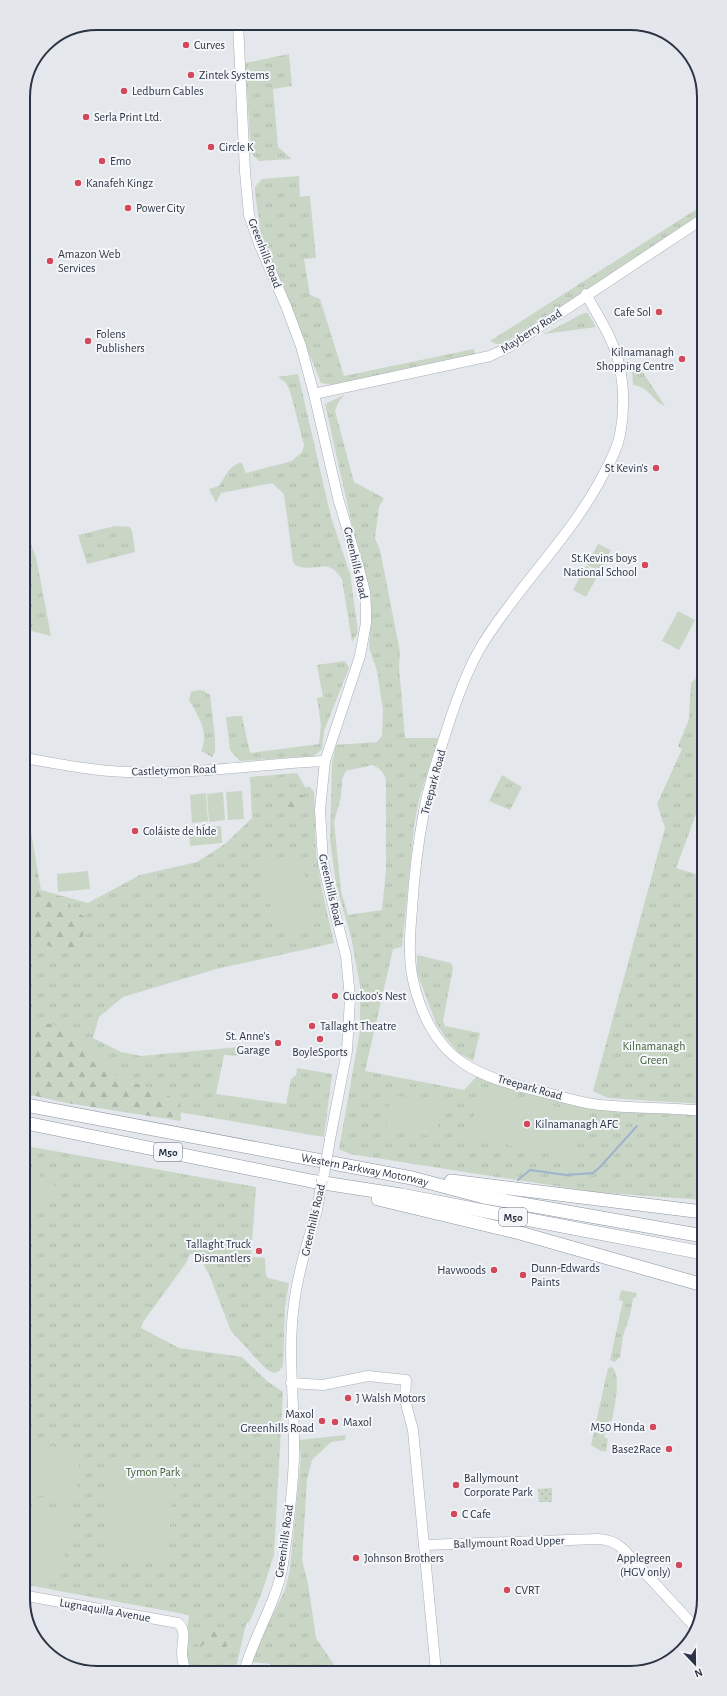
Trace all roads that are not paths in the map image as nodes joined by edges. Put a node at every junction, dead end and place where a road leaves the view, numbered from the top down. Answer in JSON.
{"nodes":[{"id":1,"x":238,"y":30,"type":"edge"},
{"id":2,"x":697,"y":222,"type":"edge"},
{"id":3,"x":586,"y":294,"type":"junction"},
{"id":4,"x":314,"y":394,"type":"junction"},
{"id":5,"x":30,"y":759,"type":"edge"},
{"id":6,"x":325,"y":761,"type":"junction"},
{"id":7,"x":30,"y":1106,"type":"edge"},
{"id":8,"x":697,"y":1111,"type":"edge"},
{"id":9,"x":30,"y":1124,"type":"edge"},
{"id":10,"x":412,"y":1178,"type":"junction"},
{"id":11,"x":311,"y":1181,"type":"junction"},
{"id":12,"x":697,"y":1211,"type":"edge"},
{"id":13,"x":697,"y":1235,"type":"edge"},
{"id":14,"x":697,"y":1252,"type":"edge"},
{"id":15,"x":697,"y":1283,"type":"edge"},
{"id":16,"x":292,"y":1383,"type":"junction"},
{"id":17,"x":424,"y":1544,"type":"junction"},
{"id":18,"x":30,"y":1597,"type":"edge"},
{"id":19,"x":692,"y":1624,"type":"edge"},
{"id":20,"x":185,"y":1666,"type":"edge"},
{"id":21,"x":246,"y":1666,"type":"edge"},
{"id":22,"x":436,"y":1666,"type":"edge"}],
"edges":[{"from":1,"to":4,"type":"street","name":"Greenhills Road"},
{"from":2,"to":3,"type":"street","name":"Mayberry Road"},
{"from":3,"to":4,"type":"street","name":"Mayberry Road"},
{"from":3,"to":8,"type":"street","name":"Treepark Road"},
{"from":4,"to":6,"type":"street","name":"Greenhills Road"},
{"from":5,"to":6,"type":"street","name":"Castletymon Road"},
{"from":6,"to":16,"type":"street","name":"Greenhills Road","bridge":true},
{"from":7,"to":10,"type":"highway","name":"Western Parkway Motorway","number":"M50"},
{"from":9,"to":11,"type":"highway","name":"Western Parkway Motorway","number":"M50"},
{"from":10,"to":12,"type":"highway","number":"M50"},
{"from":10,"to":13,"type":"highway","name":"Western Parkway Motorway","number":"M50"},
{"from":11,"to":14,"type":"highway","name":"Western Parkway Motorway","number":"M50"},
{"from":11,"to":15,"type":"highway","number":"M50"},
{"from":16,"to":17,"type":"street"},
{"from":16,"to":21,"type":"street","name":"Greenhills Road"},
{"from":17,"to":19,"type":"street","name":"Ballymount Road Upper"},
{"from":17,"to":22,"type":"street"},
{"from":18,"to":20,"type":"street","name":"Lugnaquilla Avenue"}]}
